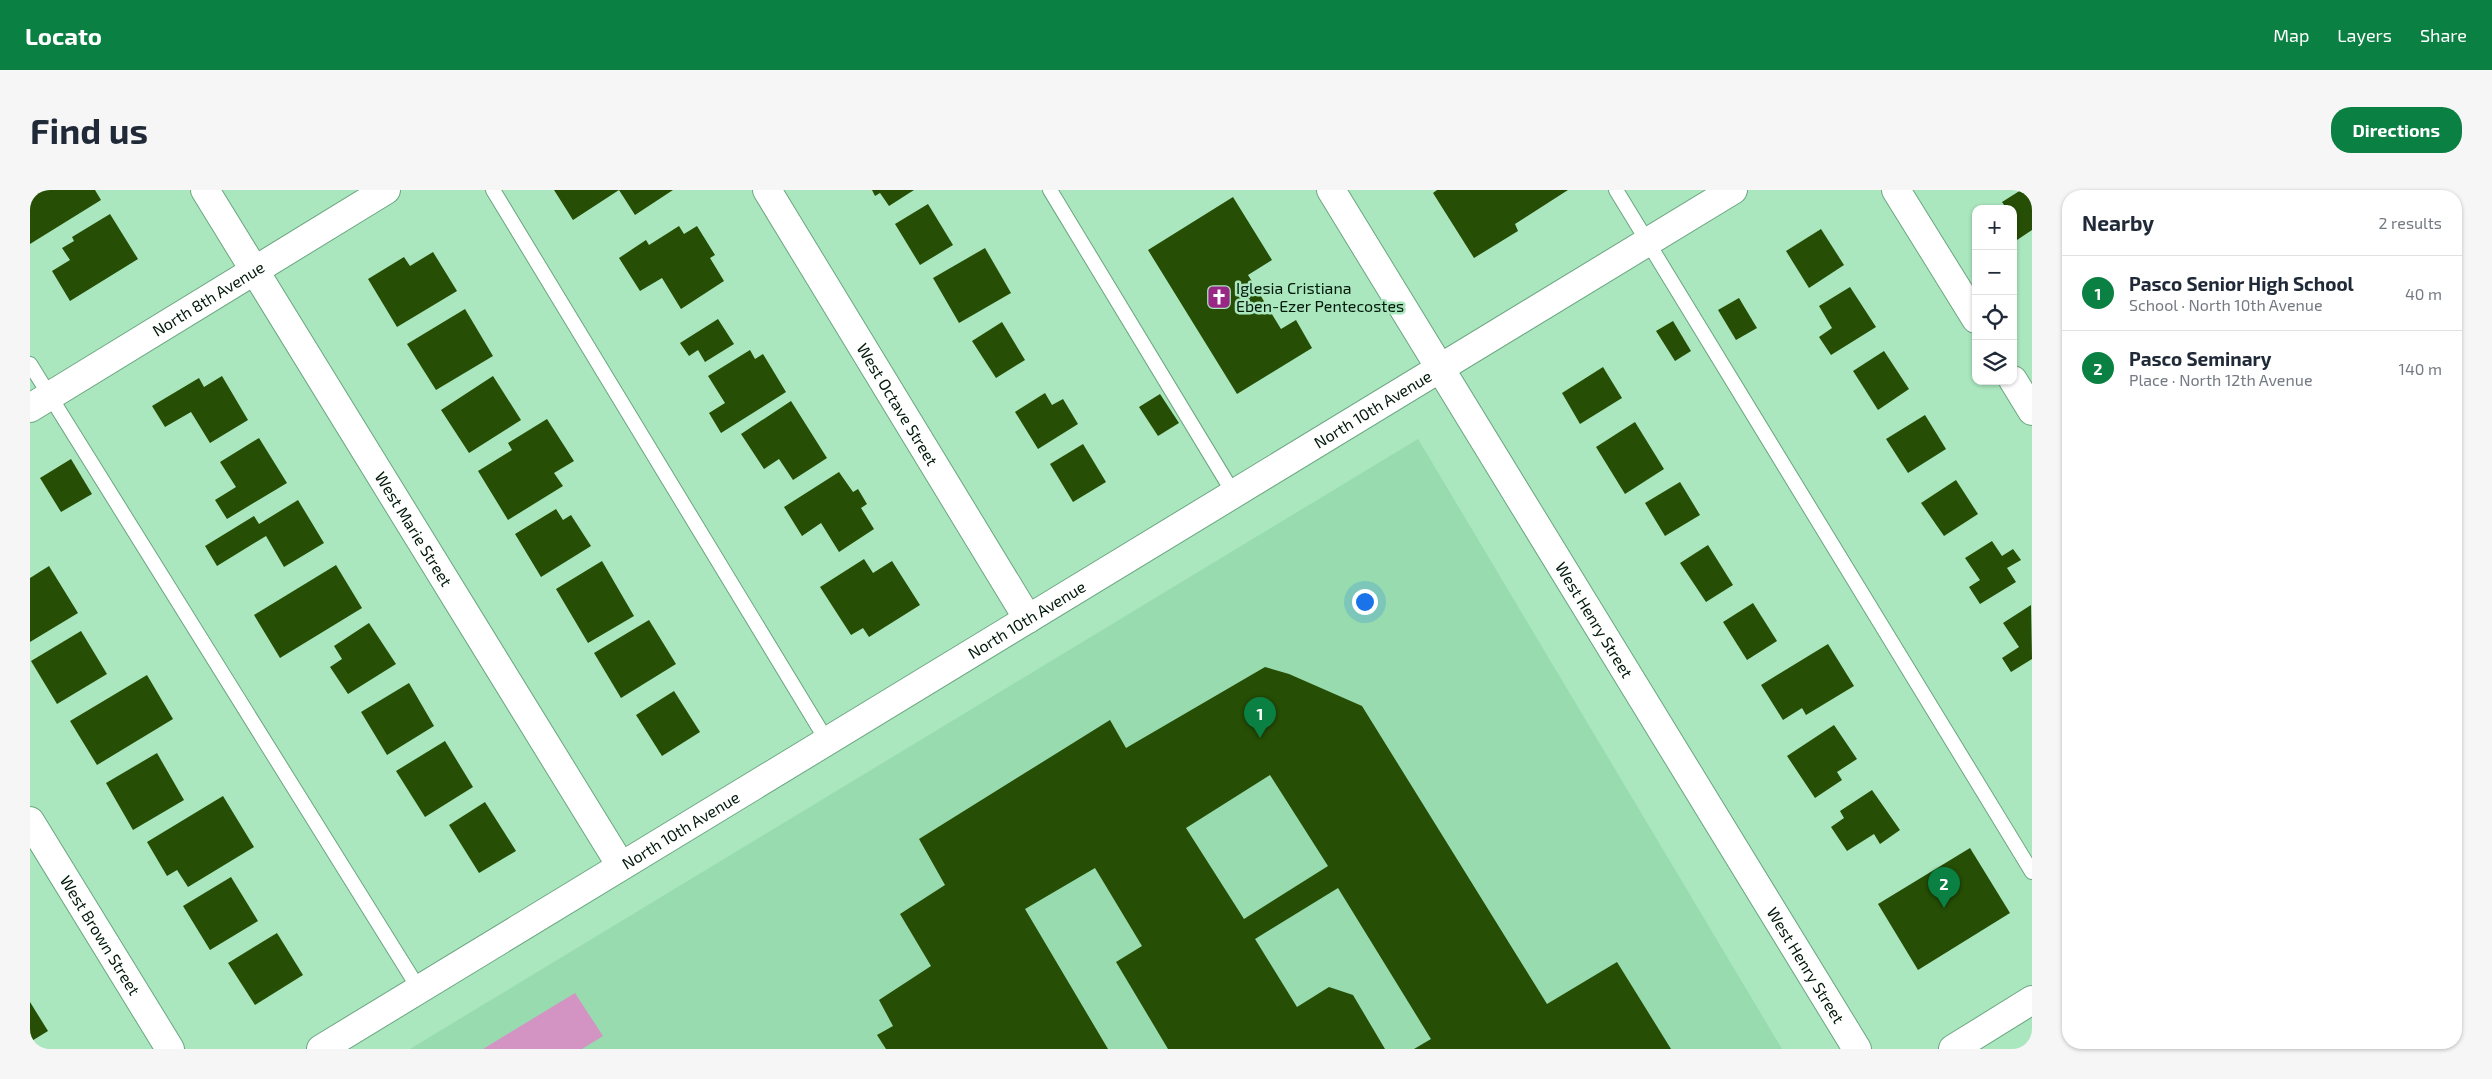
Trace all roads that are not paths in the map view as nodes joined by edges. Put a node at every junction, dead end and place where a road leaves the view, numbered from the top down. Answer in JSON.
{"nodes":[{"id":1,"x":205,"y":190,"type":"edge"},
{"id":2,"x":386,"y":190,"type":"edge"},
{"id":3,"x":493,"y":190,"type":"edge"},
{"id":4,"x":767,"y":190,"type":"edge"},
{"id":5,"x":1050,"y":190,"type":"edge"},
{"id":6,"x":1331,"y":190,"type":"edge"},
{"id":7,"x":1616,"y":190,"type":"edge"},
{"id":8,"x":1733,"y":190,"type":"edge"},
{"id":9,"x":1896,"y":190,"type":"edge"},
{"id":10,"x":1648,"y":241,"type":"junction"},
{"id":11,"x":254,"y":271,"type":"junction"},
{"id":12,"x":1972,"y":313,"type":"edge"},
{"id":13,"x":30,"y":364,"type":"edge"},
{"id":14,"x":1440,"y":368,"type":"junction"},
{"id":15,"x":2016,"y":385,"type":"edge"},
{"id":16,"x":40,"y":402,"type":"edge"},
{"id":17,"x":2032,"y":411,"type":"edge"},
{"id":18,"x":1234,"y":494,"type":"junction"},
{"id":19,"x":1028,"y":619,"type":"junction"},
{"id":20,"x":827,"y":741,"type":"junction"},
{"id":21,"x":30,"y":821,"type":"edge"},
{"id":22,"x":621,"y":866,"type":"junction"},
{"id":23,"x":2032,"y":872,"type":"edge"},
{"id":24,"x":419,"y":989,"type":"junction"},
{"id":25,"x":2032,"y":1000,"type":"edge"},
{"id":26,"x":170,"y":1049,"type":"edge"},
{"id":27,"x":321,"y":1049,"type":"edge"},
{"id":28,"x":1857,"y":1049,"type":"edge"},
{"id":29,"x":1953,"y":1049,"type":"edge"}],
"edges":[{"from":1,"to":11,"type":"street","name":"West Marie Street"},
{"from":2,"to":11,"type":"street","name":"North 8th Avenue"},
{"from":3,"to":20,"type":"lane"},
{"from":4,"to":19,"type":"street","name":"West Octave Street"},
{"from":5,"to":18,"type":"lane"},
{"from":6,"to":14,"type":"street","name":"West Henry Street"},
{"from":7,"to":10,"type":"lane"},
{"from":8,"to":10,"type":"street","name":"North 10th Avenue"},
{"from":9,"to":12,"type":"street"},
{"from":10,"to":14,"type":"street","name":"North 10th Avenue"},
{"from":10,"to":23,"type":"lane"},
{"from":11,"to":16,"type":"street","name":"North 8th Avenue"},
{"from":11,"to":22,"type":"street","name":"West Marie Street"},
{"from":13,"to":16,"type":"lane"},
{"from":14,"to":18,"type":"street","name":"North 10th Avenue"},
{"from":14,"to":28,"type":"street","name":"West Henry Street"},
{"from":15,"to":17,"type":"street"},
{"from":16,"to":24,"type":"lane"},
{"from":18,"to":19,"type":"street","name":"North 10th Avenue"},
{"from":19,"to":20,"type":"street","name":"North 10th Avenue"},
{"from":20,"to":22,"type":"street","name":"North 10th Avenue"},
{"from":21,"to":26,"type":"street","name":"West Brown Street"},
{"from":22,"to":24,"type":"street","name":"North 10th Avenue"},
{"from":24,"to":27,"type":"street","name":"North 10th Avenue"},
{"from":25,"to":29,"type":"street"}]}
